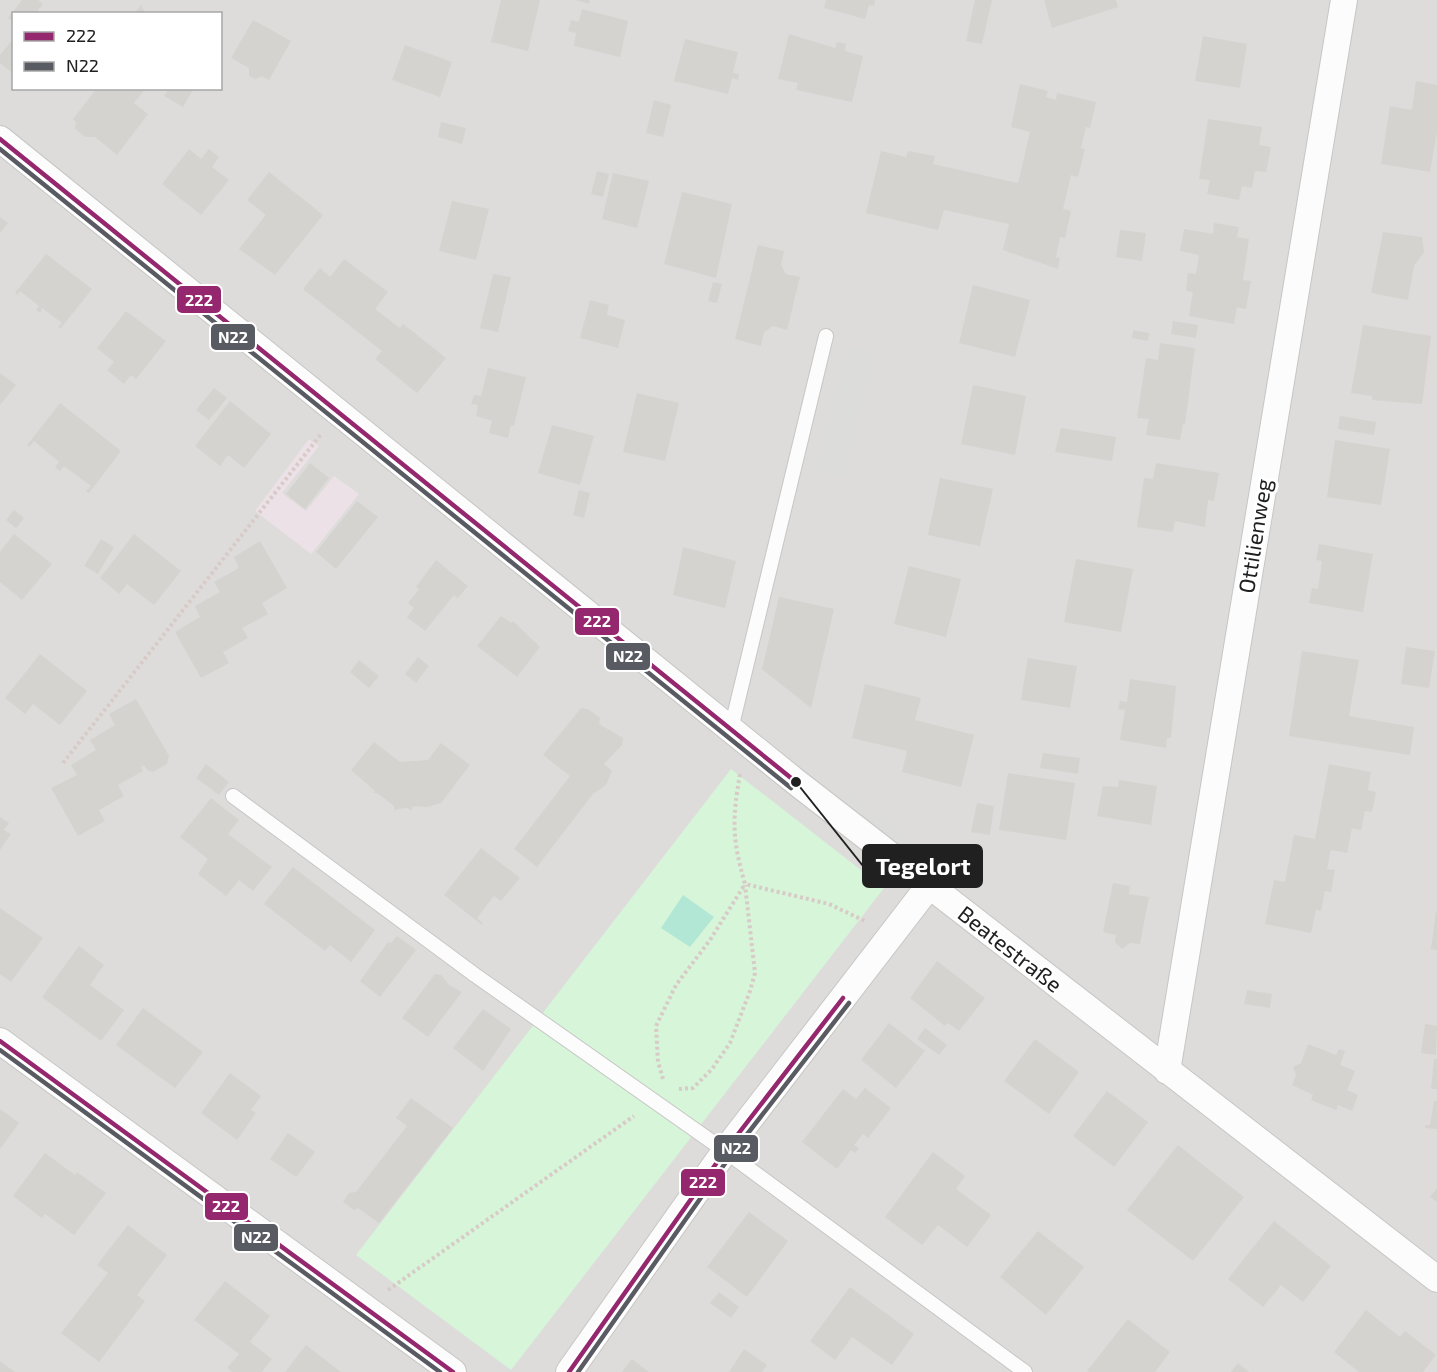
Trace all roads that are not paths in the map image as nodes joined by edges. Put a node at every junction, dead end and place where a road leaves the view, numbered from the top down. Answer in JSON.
{"nodes":[{"id":1,"x":1344,"y":0,"type":"edge"},
{"id":2,"x":0,"y":139,"type":"edge"},
{"id":3,"x":826,"y":336,"type":"dead end"},
{"id":4,"x":738,"y":735,"type":"junction"},
{"id":5,"x":234,"y":796,"type":"dead end"},
{"id":6,"x":929,"y":886,"type":"junction"},
{"id":7,"x":0,"y":1041,"type":"edge"},
{"id":8,"x":1167,"y":1071,"type":"junction"},
{"id":9,"x":725,"y":1151,"type":"junction"},
{"id":10,"x":1437,"y":1279,"type":"edge"},
{"id":11,"x":453,"y":1372,"type":"edge"},
{"id":12,"x":569,"y":1372,"type":"edge"},
{"id":13,"x":1024,"y":1372,"type":"edge"}],
"edges":[{"from":1,"to":8,"type":"street","name":"Ottilienweg"},
{"from":2,"to":4,"type":"street","name":"Beatestraße"},
{"from":3,"to":4,"type":"lane"},
{"from":4,"to":6,"type":"street","name":"Beatestraße"},
{"from":5,"to":9,"type":"lane"},
{"from":6,"to":8,"type":"street","name":"Beatestraße"},
{"from":6,"to":9,"type":"street"},
{"from":7,"to":11,"type":"street"},
{"from":8,"to":10,"type":"street","name":"Beatestraße"},
{"from":9,"to":12,"type":"street"},
{"from":9,"to":13,"type":"lane"}]}
